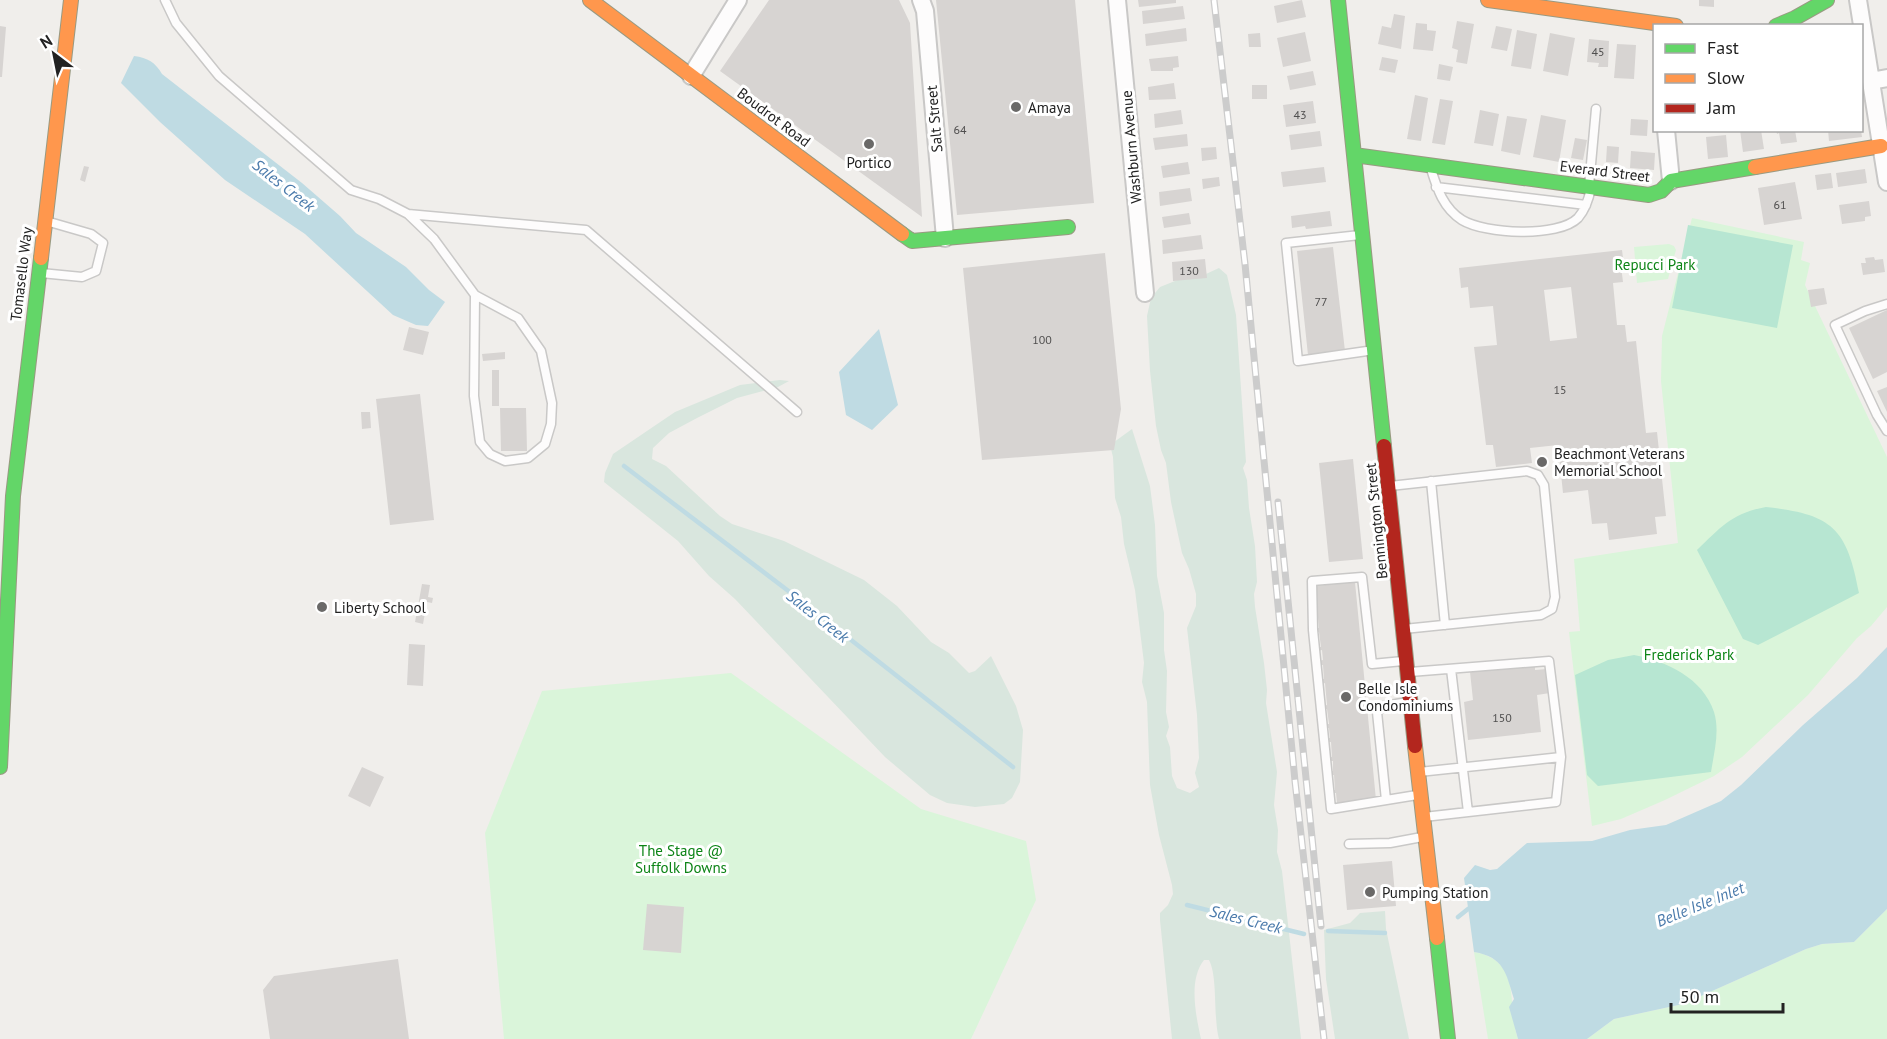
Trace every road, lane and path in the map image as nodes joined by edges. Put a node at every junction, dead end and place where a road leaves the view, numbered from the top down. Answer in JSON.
{"nodes":[{"id":1,"x":71,"y":0,"type":"edge"},
{"id":2,"x":165,"y":0,"type":"edge"},
{"id":3,"x":590,"y":0,"type":"edge"},
{"id":4,"x":738,"y":0,"type":"edge"},
{"id":5,"x":921,"y":0,"type":"edge"},
{"id":6,"x":1118,"y":0,"type":"edge"},
{"id":7,"x":1338,"y":0,"type":"edge"},
{"id":8,"x":1488,"y":0,"type":"edge"},
{"id":9,"x":1827,"y":0,"type":"edge"},
{"id":10,"x":1858,"y":0,"type":"edge"},
{"id":11,"x":1656,"y":24,"type":"edge"},
{"id":12,"x":1781,"y":24,"type":"edge"},
{"id":13,"x":691,"y":76,"type":"junction"},
{"id":14,"x":1879,"y":79,"type":"edge"},
{"id":15,"x":1596,"y":109,"type":"dead end"},
{"id":16,"x":1666,"y":132,"type":"edge"},
{"id":17,"x":1884,"y":150,"type":"edge"},
{"id":18,"x":1354,"y":155,"type":"junction"},
{"id":19,"x":1430,"y":165,"type":"junction"},
{"id":20,"x":1671,"y":181,"type":"junction"},
{"id":21,"x":1887,"y":182,"type":"edge"},
{"id":22,"x":1436,"y":187,"type":"junction"},
{"id":23,"x":1590,"y":187,"type":"junction"},
{"id":24,"x":1586,"y":205,"type":"junction"},
{"id":25,"x":408,"y":214,"type":"junction"},
{"id":26,"x":44,"y":221,"type":"junction"},
{"id":27,"x":1068,"y":227,"type":"dead end"},
{"id":28,"x":1362,"y":235,"type":"junction"},
{"id":29,"x":945,"y":238,"type":"junction"},
{"id":30,"x":38,"y":273,"type":"junction"},
{"id":31,"x":1145,"y":293,"type":"dead end"},
{"id":32,"x":475,"y":294,"type":"junction"},
{"id":33,"x":1887,"y":304,"type":"edge"},
{"id":34,"x":1374,"y":350,"type":"junction"},
{"id":35,"x":797,"y":412,"type":"dead end"},
{"id":36,"x":1887,"y":431,"type":"edge"},
{"id":37,"x":8,"y":465,"type":"edge"},
{"id":38,"x":1431,"y":481,"type":"junction"},
{"id":39,"x":1389,"y":486,"type":"junction"},
{"id":40,"x":1445,"y":625,"type":"junction"},
{"id":41,"x":1403,"y":629,"type":"junction"},
{"id":42,"x":1407,"y":666,"type":"junction"},
{"id":43,"x":1451,"y":669,"type":"junction"},
{"id":44,"x":1410,"y":702,"type":"junction"},
{"id":45,"x":1561,"y":758,"type":"junction"},
{"id":46,"x":0,"y":767,"type":"edge"},
{"id":47,"x":1463,"y":768,"type":"junction"},
{"id":48,"x":1418,"y":772,"type":"junction"},
{"id":49,"x":1421,"y":795,"type":"junction"},
{"id":50,"x":1386,"y":800,"type":"junction"},
{"id":51,"x":1468,"y":812,"type":"junction"},
{"id":52,"x":1423,"y":817,"type":"junction"},
{"id":53,"x":1425,"y":836,"type":"junction"},
{"id":54,"x":1349,"y":844,"type":"dead end"},
{"id":55,"x":1448,"y":1039,"type":"edge"}],
"edges":[{"from":1,"to":26,"type":"street","name":"Tomasello Way"},
{"from":2,"to":25,"type":"lane"},
{"from":3,"to":13,"type":"street","name":"Boudrot Road"},
{"from":4,"to":13,"type":"street"},
{"from":5,"to":29,"type":"street","name":"Salt Street"},
{"from":6,"to":31,"type":"street","name":"Washburn Avenue"},
{"from":7,"to":18,"type":"street","name":"Bennington Street"},
{"from":8,"to":11,"type":"street"},
{"from":9,"to":12,"type":"street"},
{"from":10,"to":14,"type":"street"},
{"from":13,"to":29,"type":"street","name":"Boudrot Road"},
{"from":14,"to":17,"type":"street"},
{"from":15,"to":23,"type":"lane"},
{"from":16,"to":20,"type":"street"},
{"from":17,"to":20,"type":"street","name":"Everard Street"},
{"from":17,"to":21,"type":"street"},
{"from":18,"to":19,"type":"street","name":"Everard Street"},
{"from":18,"to":28,"type":"street","name":"Bennington Street"},
{"from":19,"to":22,"type":"lane"},
{"from":19,"to":23,"type":"street","name":"Everard Street"},
{"from":20,"to":23,"type":"street","name":"Everard Street"},
{"from":22,"to":24,"type":"lane"},
{"from":22,"to":24,"type":"lane"},
{"from":23,"to":24,"type":"lane"},
{"from":25,"to":32,"type":"lane"},
{"from":25,"to":35,"type":"lane"},
{"from":26,"to":30,"type":"street","name":"Tomasello Way"},
{"from":26,"to":30,"type":"lane"},
{"from":27,"to":29,"type":"street","name":"Boudrot Road"},
{"from":28,"to":34,"type":"street","name":"Bennington Street"},
{"from":28,"to":34,"type":"lane"},
{"from":30,"to":37,"type":"street","name":"Tomasello Way"},
{"from":32,"to":32,"type":"lane"},
{"from":33,"to":36,"type":"lane"},
{"from":34,"to":39,"type":"street","name":"Bennington Street"},
{"from":37,"to":46,"type":"street","name":"Tomasello Way"},
{"from":38,"to":39,"type":"lane"},
{"from":38,"to":40,"type":"lane"},
{"from":38,"to":40,"type":"lane"},
{"from":39,"to":41,"type":"street","name":"Bennington Street"},
{"from":40,"to":41,"type":"lane"},
{"from":41,"to":42,"type":"street","name":"Bennington Street"},
{"from":42,"to":43,"type":"lane"},
{"from":42,"to":44,"type":"street","name":"Bennington Street"},
{"from":42,"to":50,"type":"lane"},
{"from":43,"to":45,"type":"lane"},
{"from":43,"to":47,"type":"lane"},
{"from":44,"to":48,"type":"street","name":"Bennington Street"},
{"from":44,"to":50,"type":"lane"},
{"from":45,"to":47,"type":"lane"},
{"from":45,"to":51,"type":"lane"},
{"from":47,"to":48,"type":"lane"},
{"from":47,"to":51,"type":"lane"},
{"from":48,"to":49,"type":"street","name":"Bennington Street"},
{"from":49,"to":50,"type":"lane"},
{"from":49,"to":52,"type":"street","name":"Bennington Street"},
{"from":51,"to":52,"type":"lane"},
{"from":52,"to":53,"type":"street","name":"Bennington Street"},
{"from":53,"to":54,"type":"lane"},
{"from":53,"to":55,"type":"street","name":"Bennington Street"}]}
